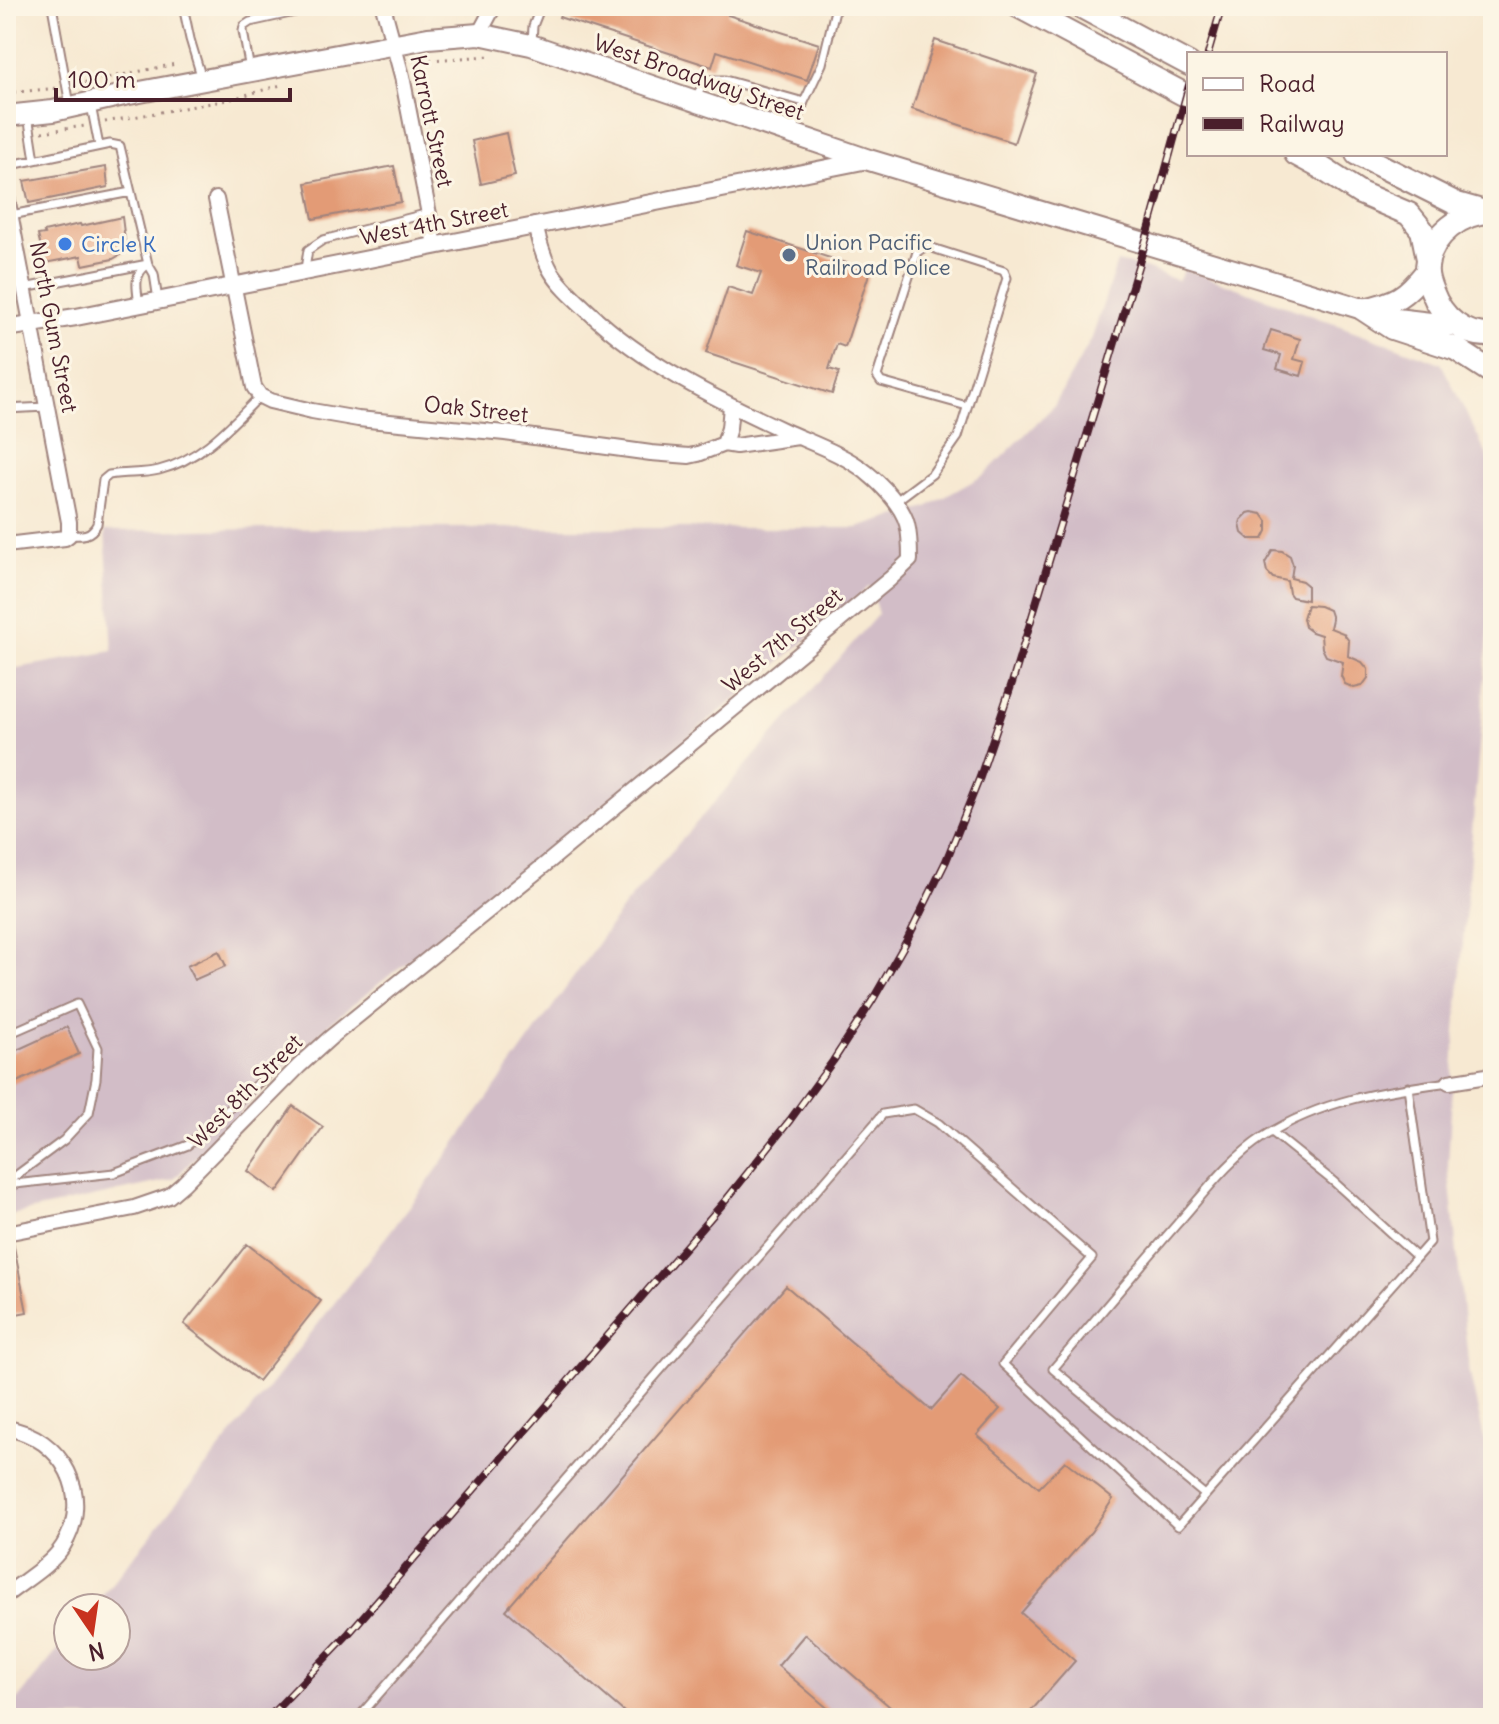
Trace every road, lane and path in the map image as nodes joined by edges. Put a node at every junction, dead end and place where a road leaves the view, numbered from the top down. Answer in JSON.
{"nodes":[{"id":1,"x":52,"y":6,"type":"edge"},
{"id":2,"x":183,"y":6,"type":"edge"},
{"id":3,"x":322,"y":6,"type":"edge"},
{"id":4,"x":383,"y":6,"type":"edge"},
{"id":5,"x":494,"y":6,"type":"edge"},
{"id":6,"x":541,"y":6,"type":"edge"},
{"id":7,"x":836,"y":6,"type":"edge"},
{"id":8,"x":1018,"y":6,"type":"edge"},
{"id":9,"x":1080,"y":6,"type":"edge"},
{"id":10,"x":479,"y":34,"type":"junction"},
{"id":11,"x":531,"y":45,"type":"junction"},
{"id":12,"x":394,"y":46,"type":"junction"},
{"id":13,"x":1187,"y":63,"type":"edge"},
{"id":14,"x":176,"y":64,"type":"dead end"},
{"id":15,"x":251,"y":72,"type":"junction"},
{"id":16,"x":202,"y":81,"type":"junction"},
{"id":17,"x":67,"y":86,"type":"junction"},
{"id":18,"x":6,"y":93,"type":"edge"},
{"id":19,"x":1187,"y":96,"type":"edge"},
{"id":20,"x":694,"y":100,"type":"junction"},
{"id":21,"x":804,"y":102,"type":"junction"},
{"id":22,"x":81,"y":105,"type":"junction"},
{"id":23,"x":28,"y":114,"type":"junction"},
{"id":24,"x":6,"y":116,"type":"edge"},
{"id":25,"x":792,"y":133,"type":"junction"},
{"id":26,"x":99,"y":146,"type":"junction"},
{"id":27,"x":1300,"y":156,"type":"edge"},
{"id":28,"x":1361,"y":156,"type":"edge"},
{"id":29,"x":35,"y":160,"type":"junction"},
{"id":30,"x":869,"y":160,"type":"junction"},
{"id":31,"x":6,"y":166,"type":"edge"},
{"id":32,"x":6,"y":192,"type":"edge"},
{"id":33,"x":131,"y":192,"type":"junction"},
{"id":34,"x":216,"y":199,"type":"dead end"},
{"id":35,"x":1490,"y":212,"type":"edge"},
{"id":36,"x":429,"y":213,"type":"junction"},
{"id":37,"x":10,"y":222,"type":"edge"},
{"id":38,"x":535,"y":225,"type":"junction"},
{"id":39,"x":435,"y":245,"type":"junction"},
{"id":40,"x":148,"y":264,"type":"junction"},
{"id":41,"x":1427,"y":265,"type":"junction"},
{"id":42,"x":305,"y":271,"type":"junction"},
{"id":43,"x":233,"y":285,"type":"junction"},
{"id":44,"x":24,"y":288,"type":"junction"},
{"id":45,"x":158,"y":300,"type":"junction"},
{"id":46,"x":139,"y":304,"type":"junction"},
{"id":47,"x":1363,"y":309,"type":"junction"},
{"id":48,"x":31,"y":324,"type":"junction"},
{"id":49,"x":6,"y":328,"type":"edge"},
{"id":50,"x":1473,"y":331,"type":"edge"},
{"id":51,"x":1493,"y":344,"type":"edge"},
{"id":52,"x":1493,"y":373,"type":"edge"},
{"id":53,"x":260,"y":396,"type":"junction"},
{"id":54,"x":731,"y":406,"type":"junction"},
{"id":55,"x":967,"y":406,"type":"junction"},
{"id":56,"x":46,"y":407,"type":"junction"},
{"id":57,"x":6,"y":409,"type":"edge"},
{"id":58,"x":798,"y":437,"type":"junction"},
{"id":59,"x":724,"y":444,"type":"junction"},
{"id":60,"x":895,"y":503,"type":"junction"},
{"id":61,"x":69,"y":535,"type":"junction"},
{"id":62,"x":6,"y":545,"type":"edge"},
{"id":63,"x":485,"y":913,"type":"joint"},
{"id":64,"x":6,"y":1035,"type":"edge"},
{"id":65,"x":1493,"y":1075,"type":"edge"},
{"id":66,"x":266,"y":1076,"type":"dead end"},
{"id":67,"x":1449,"y":1082,"type":"joint"},
{"id":68,"x":1408,"y":1087,"type":"junction"},
{"id":69,"x":1272,"y":1132,"type":"junction"},
{"id":70,"x":6,"y":1184,"type":"edge"},
{"id":71,"x":6,"y":1233,"type":"edge"},
{"id":72,"x":1417,"y":1257,"type":"junction"},
{"id":73,"x":6,"y":1428,"type":"edge"},
{"id":74,"x":1205,"y":1495,"type":"junction"},
{"id":75,"x":6,"y":1595,"type":"edge"},
{"id":76,"x":358,"y":1718,"type":"edge"}],
"edges":[{"from":1,"to":17,"type":"lane"},
{"from":2,"to":16,"type":"lane"},
{"from":3,"to":15,"type":"lane"},
{"from":4,"to":12,"type":"street","name":"Karrott Street"},
{"from":5,"to":10,"type":"street"},
{"from":6,"to":11,"type":"lane"},
{"from":7,"to":21,"type":"lane"},
{"from":8,"to":19,"type":"main road"},
{"from":9,"to":13,"type":"main road"},
{"from":10,"to":11,"type":"main road","name":"West Broadway Street"},
{"from":10,"to":12,"type":"main road","name":"West Broadway Street"},
{"from":11,"to":20,"type":"main road","name":"West Broadway Street"},
{"from":12,"to":15,"type":"main road","name":"West Broadway Street"},
{"from":12,"to":36,"type":"street","name":"Karrott Street"},
{"from":14,"to":17,"type":"path"},
{"from":15,"to":16,"type":"main road","name":"West Broadway Street"},
{"from":16,"to":22,"type":"main road","name":"West Broadway Street"},
{"from":17,"to":18,"type":"path"},
{"from":17,"to":22,"type":"lane"},
{"from":20,"to":21,"type":"lane"},
{"from":20,"to":25,"type":"main road","name":"West Broadway Street"},
{"from":21,"to":25,"type":"lane"},
{"from":22,"to":23,"type":"main road","name":"West Broadway Street"},
{"from":22,"to":26,"type":"lane"},
{"from":23,"to":24,"type":"main road","name":"West Broadway Street"},
{"from":23,"to":29,"type":"lane"},
{"from":25,"to":30,"type":"main road","name":"West Broadway Street"},
{"from":26,"to":29,"type":"lane"},
{"from":26,"to":33,"type":"lane"},
{"from":27,"to":41,"type":"main road"},
{"from":28,"to":35,"type":"main road"},
{"from":29,"to":31,"type":"lane"},
{"from":30,"to":38,"type":"street","name":"West 4th Street"},
{"from":30,"to":47,"type":"main road","name":"West Broadway Street"},
{"from":32,"to":37,"type":"street","name":"North Gum Street"},
{"from":33,"to":37,"type":"lane"},
{"from":33,"to":40,"type":"lane"},
{"from":34,"to":43,"type":"street"},
{"from":35,"to":41,"type":"main road"},
{"from":36,"to":39,"type":"street","name":"Karrott Street"},
{"from":36,"to":42,"type":"lane"},
{"from":37,"to":44,"type":"street","name":"North Gum Street"},
{"from":38,"to":39,"type":"street","name":"West 4th Street"},
{"from":38,"to":54,"type":"street"},
{"from":39,"to":42,"type":"street","name":"West 4th Street"},
{"from":40,"to":44,"type":"lane"},
{"from":40,"to":45,"type":"lane"},
{"from":40,"to":46,"type":"lane"},
{"from":41,"to":47,"type":"main road"},
{"from":41,"to":50,"type":"main road"},
{"from":42,"to":43,"type":"street","name":"West 4th Street"},
{"from":43,"to":45,"type":"street","name":"West 4th Street"},
{"from":43,"to":53,"type":"street"},
{"from":44,"to":48,"type":"street","name":"North Gum Street"},
{"from":45,"to":46,"type":"street","name":"West 4th Street"},
{"from":46,"to":48,"type":"street","name":"West 4th Street"},
{"from":47,"to":50,"type":"main road","name":"West Broadway Street"},
{"from":47,"to":52,"type":"main road"},
{"from":48,"to":49,"type":"street","name":"West 4th Street"},
{"from":48,"to":56,"type":"street","name":"North Gum Street"},
{"from":50,"to":51,"type":"main road"},
{"from":53,"to":59,"type":"street","name":"Oak Street"},
{"from":53,"to":61,"type":"lane"},
{"from":54,"to":58,"type":"street","name":"West 7th Street"},
{"from":54,"to":59,"type":"street"},
{"from":55,"to":55,"type":"lane"},
{"from":55,"to":60,"type":"lane"},
{"from":56,"to":57,"type":"lane"},
{"from":56,"to":61,"type":"street","name":"North Gum Street"},
{"from":58,"to":59,"type":"street","name":"Oak Street"},
{"from":58,"to":60,"type":"street","name":"West 7th Street"},
{"from":60,"to":63,"type":"street","name":"West 7th Street"},
{"from":61,"to":62,"type":"street"},
{"from":63,"to":71,"type":"street","name":"West 8th Street"},
{"from":64,"to":70,"type":"lane"},
{"from":65,"to":67,"type":"street"},
{"from":66,"to":70,"type":"lane"},
{"from":67,"to":68,"type":"lane"},
{"from":68,"to":69,"type":"lane"},
{"from":68,"to":72,"type":"lane"},
{"from":69,"to":72,"type":"lane"},
{"from":69,"to":74,"type":"lane"},
{"from":72,"to":74,"type":"lane"},
{"from":73,"to":75,"type":"street"},
{"from":74,"to":76,"type":"lane"}]}
